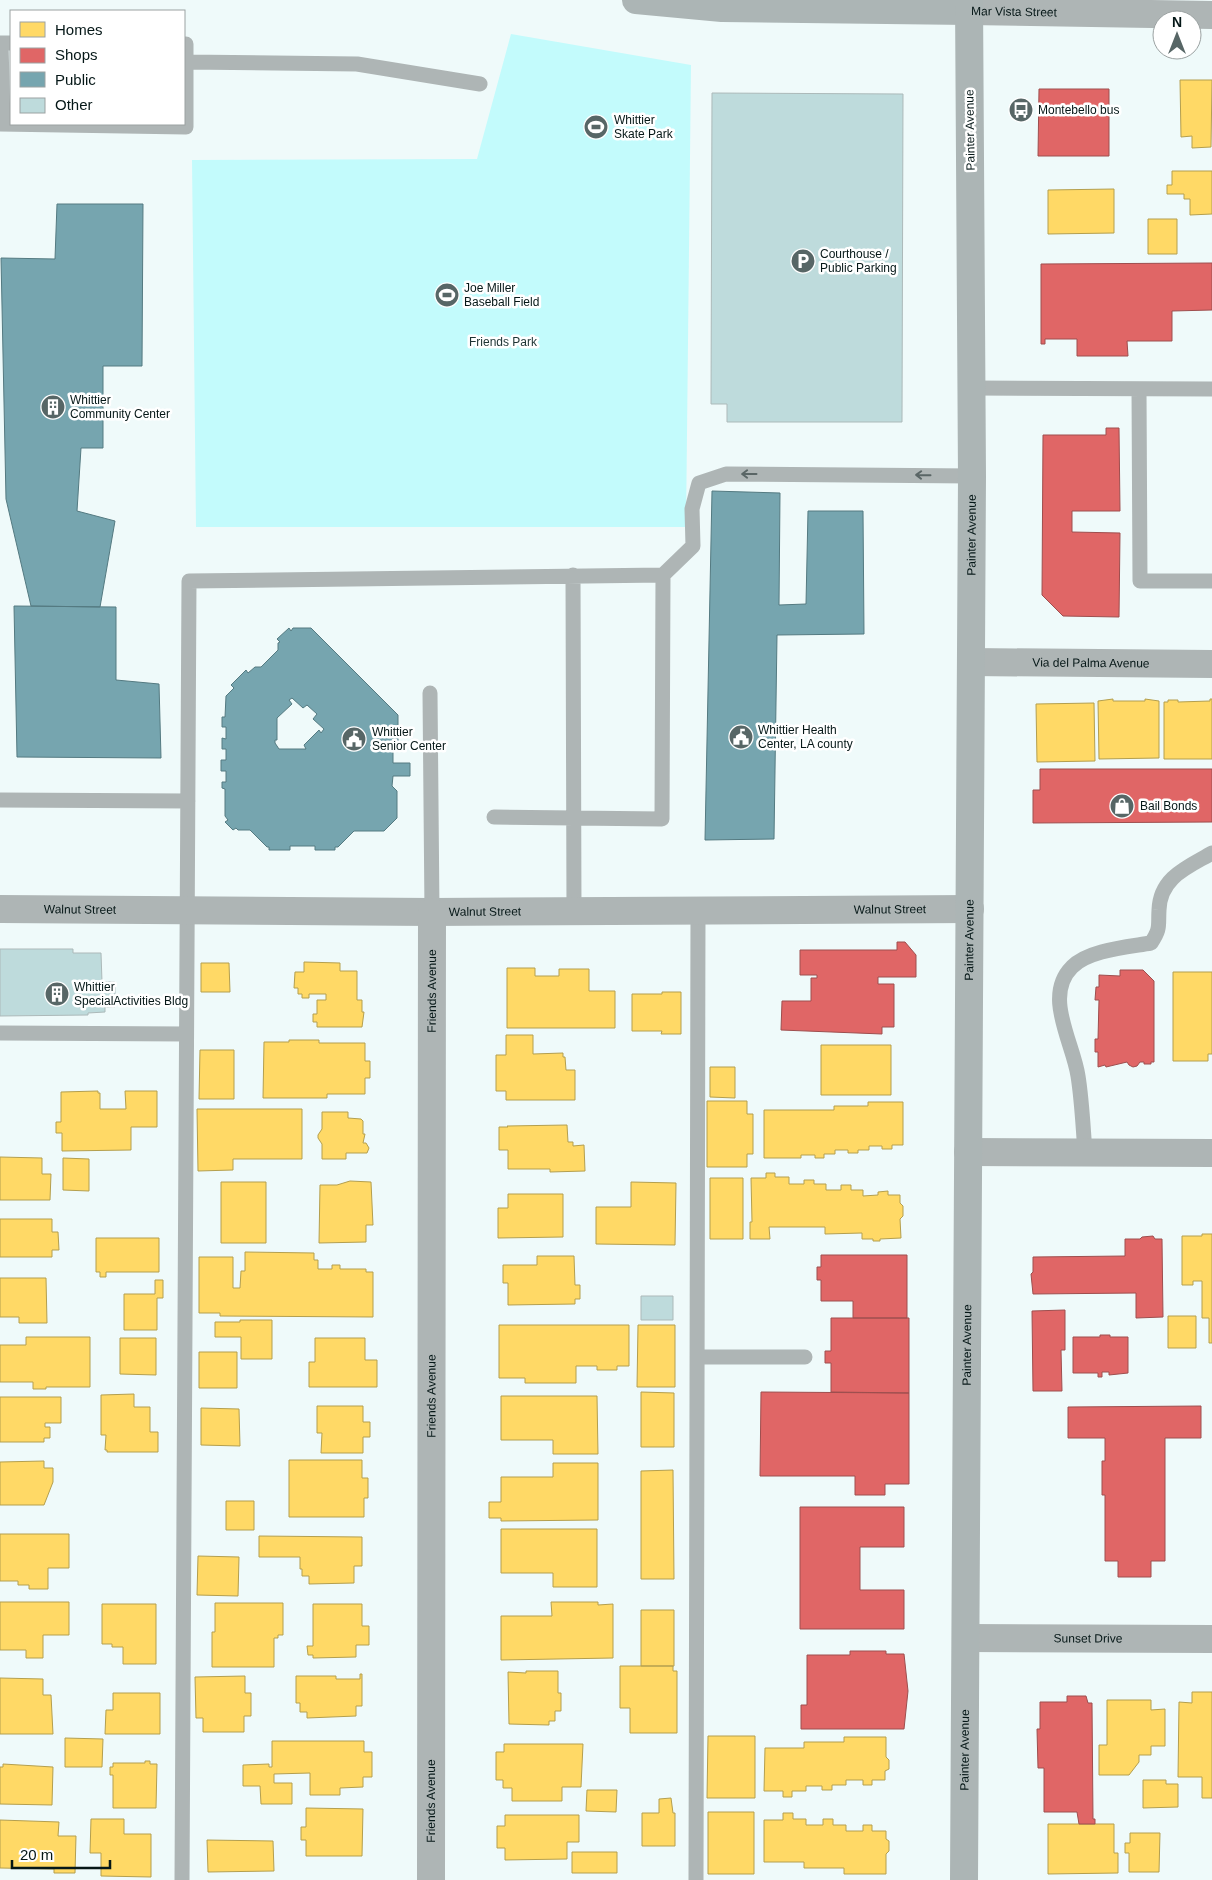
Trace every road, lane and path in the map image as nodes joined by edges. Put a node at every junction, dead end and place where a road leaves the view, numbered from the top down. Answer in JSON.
{"nodes":[{"id":1,"x":636,"y":0,"type":"edge"},
{"id":2,"x":969,"y":6,"type":"edge"},
{"id":3,"x":1212,"y":15,"type":"edge"},
{"id":4,"x":10,"y":43,"type":"edge"},
{"id":5,"x":185,"y":44,"type":"edge"},
{"id":6,"x":186,"y":62,"type":"junction"},
{"id":7,"x":480,"y":84,"type":"dead end"},
{"id":8,"x":1,"y":124,"type":"edge"},
{"id":9,"x":47,"y":125,"type":"edge"},
{"id":10,"x":972,"y":388,"type":"junction"},
{"id":11,"x":1139,"y":389,"type":"junction"},
{"id":12,"x":1212,"y":389,"type":"edge"},
{"id":13,"x":972,"y":476,"type":"junction"},
{"id":14,"x":573,"y":575,"type":"junction"},
{"id":15,"x":663,"y":575,"type":"junction"},
{"id":16,"x":1212,"y":580,"type":"edge"},
{"id":17,"x":970,"y":662,"type":"junction"},
{"id":18,"x":1212,"y":664,"type":"edge"},
{"id":19,"x":430,"y":693,"type":"dead end"},
{"id":20,"x":0,"y":800,"type":"edge"},
{"id":21,"x":188,"y":801,"type":"junction"},
{"id":22,"x":494,"y":817,"type":"dead end"},
{"id":23,"x":574,"y":818,"type":"junction"},
{"id":24,"x":1212,"y":853,"type":"edge"},
{"id":25,"x":0,"y":909,"type":"edge"},
{"id":26,"x":187,"y":910,"type":"junction"},
{"id":27,"x":970,"y":910,"type":"junction"},
{"id":28,"x":432,"y":912,"type":"junction"},
{"id":29,"x":574,"y":912,"type":"junction"},
{"id":30,"x":698,"y":912,"type":"junction"},
{"id":31,"x":0,"y":1033,"type":"edge"},
{"id":32,"x":186,"y":1034,"type":"junction"},
{"id":33,"x":968,"y":1152,"type":"junction"},
{"id":34,"x":1085,"y":1152,"type":"junction"},
{"id":35,"x":1212,"y":1153,"type":"edge"},
{"id":36,"x":697,"y":1357,"type":"junction"},
{"id":37,"x":805,"y":1357,"type":"dead end"},
{"id":38,"x":966,"y":1638,"type":"junction"},
{"id":39,"x":1212,"y":1639,"type":"edge"},
{"id":40,"x":182,"y":1880,"type":"edge"},
{"id":41,"x":431,"y":1880,"type":"edge"},
{"id":42,"x":696,"y":1880,"type":"edge"},
{"id":43,"x":964,"y":1880,"type":"edge"}],
"edges":[{"from":1,"to":2,"type":"main road","name":"Mar Vista Street"},
{"from":2,"to":3,"type":"street","name":"Mar Vista Street"},
{"from":2,"to":10,"type":"main road","name":"Painter Avenue"},
{"from":4,"to":8,"type":"lane"},
{"from":5,"to":6,"type":"lane"},
{"from":6,"to":7,"type":"lane"},
{"from":6,"to":9,"type":"lane"},
{"from":10,"to":11,"type":"lane"},
{"from":10,"to":13,"type":"main road","name":"Painter Avenue"},
{"from":11,"to":12,"type":"lane"},
{"from":11,"to":16,"type":"lane"},
{"from":13,"to":15,"type":"lane","one_way":true},
{"from":13,"to":17,"type":"main road","name":"Painter Avenue"},
{"from":14,"to":15,"type":"lane"},
{"from":14,"to":21,"type":"lane"},
{"from":14,"to":23,"type":"lane"},
{"from":15,"to":23,"type":"lane"},
{"from":17,"to":18,"type":"street","name":"Via del Palma Avenue"},
{"from":17,"to":27,"type":"main road","name":"Painter Avenue"},
{"from":19,"to":28,"type":"lane"},
{"from":20,"to":21,"type":"lane"},
{"from":21,"to":26,"type":"lane"},
{"from":22,"to":23,"type":"lane"},
{"from":23,"to":29,"type":"lane"},
{"from":24,"to":34,"type":"lane"},
{"from":25,"to":26,"type":"street","name":"Walnut Street"},
{"from":26,"to":28,"type":"street","name":"Walnut Street"},
{"from":26,"to":32,"type":"lane"},
{"from":27,"to":30,"type":"street","name":"Walnut Street"},
{"from":27,"to":33,"type":"main road","name":"Painter Avenue"},
{"from":28,"to":29,"type":"street","name":"Walnut Street"},
{"from":28,"to":41,"type":"street","name":"Friends Avenue"},
{"from":29,"to":30,"type":"street","name":"Walnut Street"},
{"from":30,"to":36,"type":"lane"},
{"from":31,"to":32,"type":"lane"},
{"from":32,"to":40,"type":"lane"},
{"from":33,"to":34,"type":"street"},
{"from":33,"to":38,"type":"main road","name":"Painter Avenue"},
{"from":34,"to":35,"type":"street"},
{"from":36,"to":37,"type":"lane"},
{"from":36,"to":42,"type":"lane"},
{"from":38,"to":39,"type":"street","name":"Sunset Drive"},
{"from":38,"to":43,"type":"main road","name":"Painter Avenue"}]}
